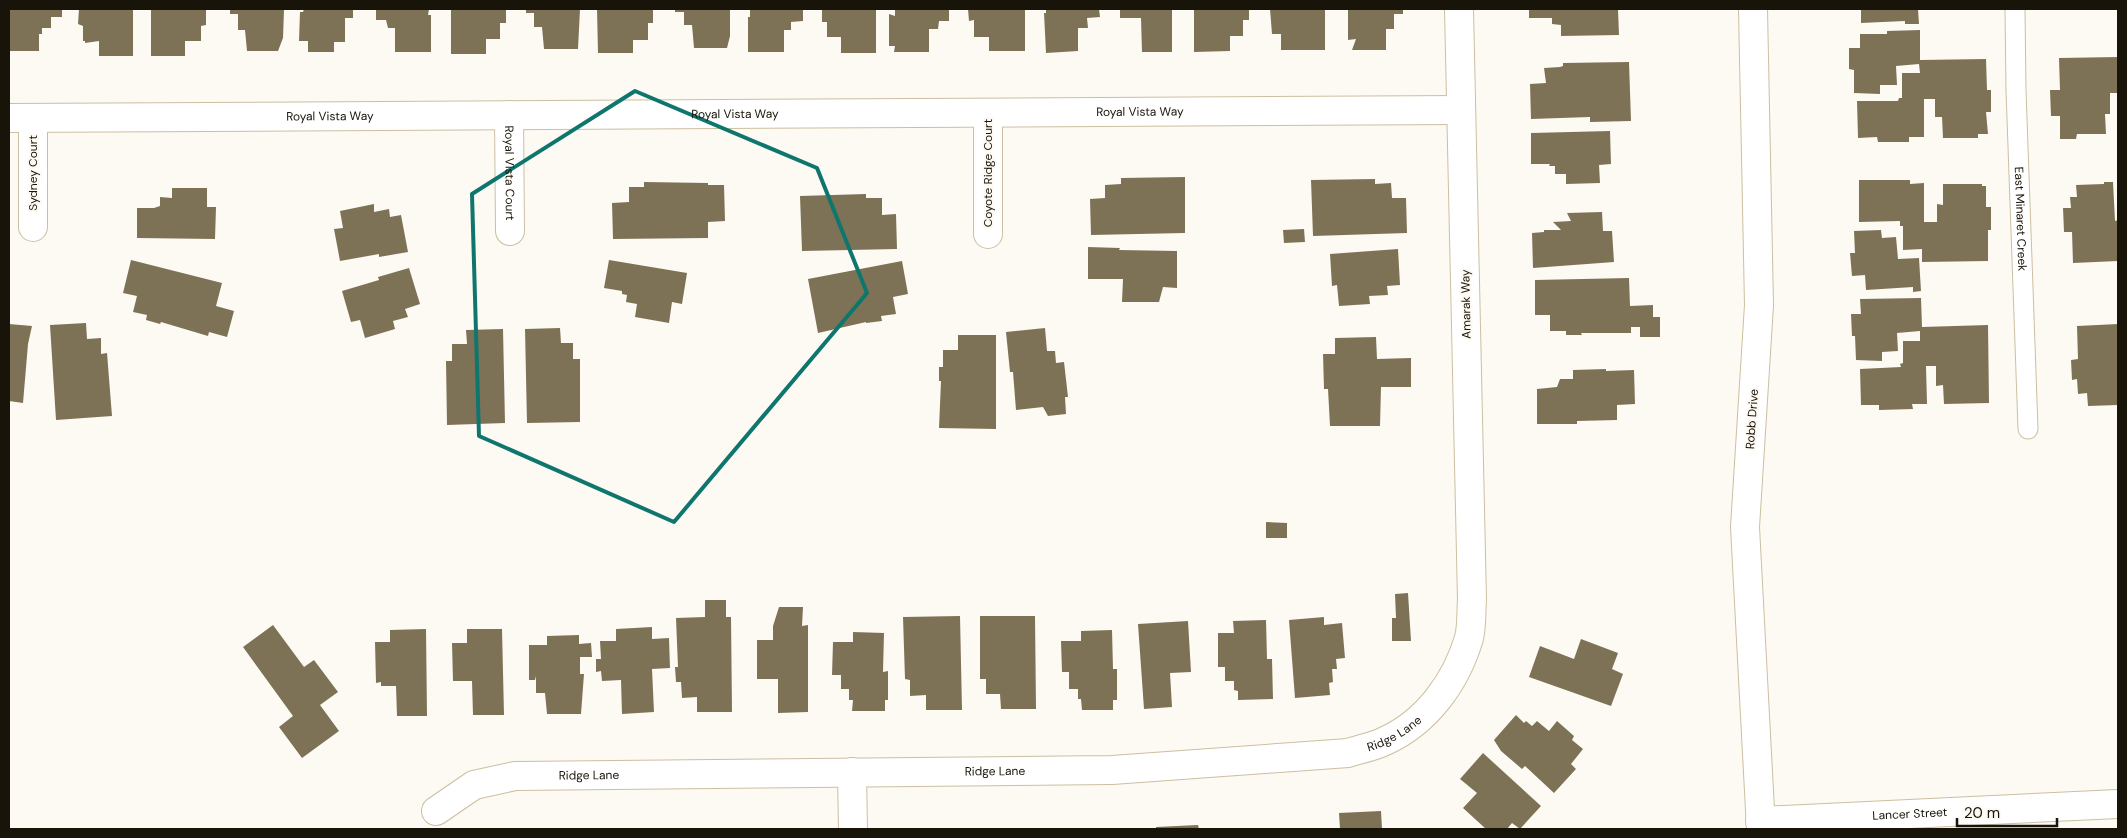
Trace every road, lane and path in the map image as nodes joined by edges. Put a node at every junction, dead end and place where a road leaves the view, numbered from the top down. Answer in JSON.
{"nodes":[{"id":1,"x":1459,"y":9,"type":"edge"},
{"id":2,"x":1753,"y":9,"type":"edge"},
{"id":3,"x":2016,"y":9,"type":"edge"},
{"id":4,"x":1461,"y":110,"type":"junction"},
{"id":5,"x":988,"y":113,"type":"junction"},
{"id":6,"x":509,"y":115,"type":"junction"},
{"id":7,"x":21,"y":118,"type":"edge"},
{"id":8,"x":33,"y":227,"type":"dead end"},
{"id":9,"x":510,"y":231,"type":"dead end"},
{"id":10,"x":988,"y":234,"type":"dead end"},
{"id":11,"x":2028,"y":429,"type":"dead end"},
{"id":12,"x":1472,"y":600,"type":"joint"},
{"id":13,"x":852,"y":772,"type":"junction"},
{"id":14,"x":2118,"y":804,"type":"edge"},
{"id":15,"x":436,"y":811,"type":"dead end"},
{"id":16,"x":1761,"y":825,"type":"edge"},
{"id":17,"x":853,"y":829,"type":"edge"}],
"edges":[{"from":1,"to":4,"type":"street","name":"Amarak Way"},
{"from":2,"to":16,"type":"street","name":"Robb Drive"},
{"from":3,"to":11,"type":"lane","name":"East Minaret Creek"},
{"from":4,"to":5,"type":"street","name":"Royal Vista Way"},
{"from":4,"to":12,"type":"street","name":"Amarak Way"},
{"from":5,"to":6,"type":"street","name":"Royal Vista Way"},
{"from":5,"to":10,"type":"street","name":"Coyote Ridge Court"},
{"from":6,"to":7,"type":"street","name":"Royal Vista Way"},
{"from":6,"to":9,"type":"street","name":"Royal Vista Court"},
{"from":7,"to":8,"type":"street","name":"Sydney Court"},
{"from":12,"to":13,"type":"street","name":"Ridge Lane"},
{"from":13,"to":15,"type":"street","name":"Ridge Lane"},
{"from":13,"to":17,"type":"street"},
{"from":14,"to":16,"type":"street","name":"Lancer Street"}]}
